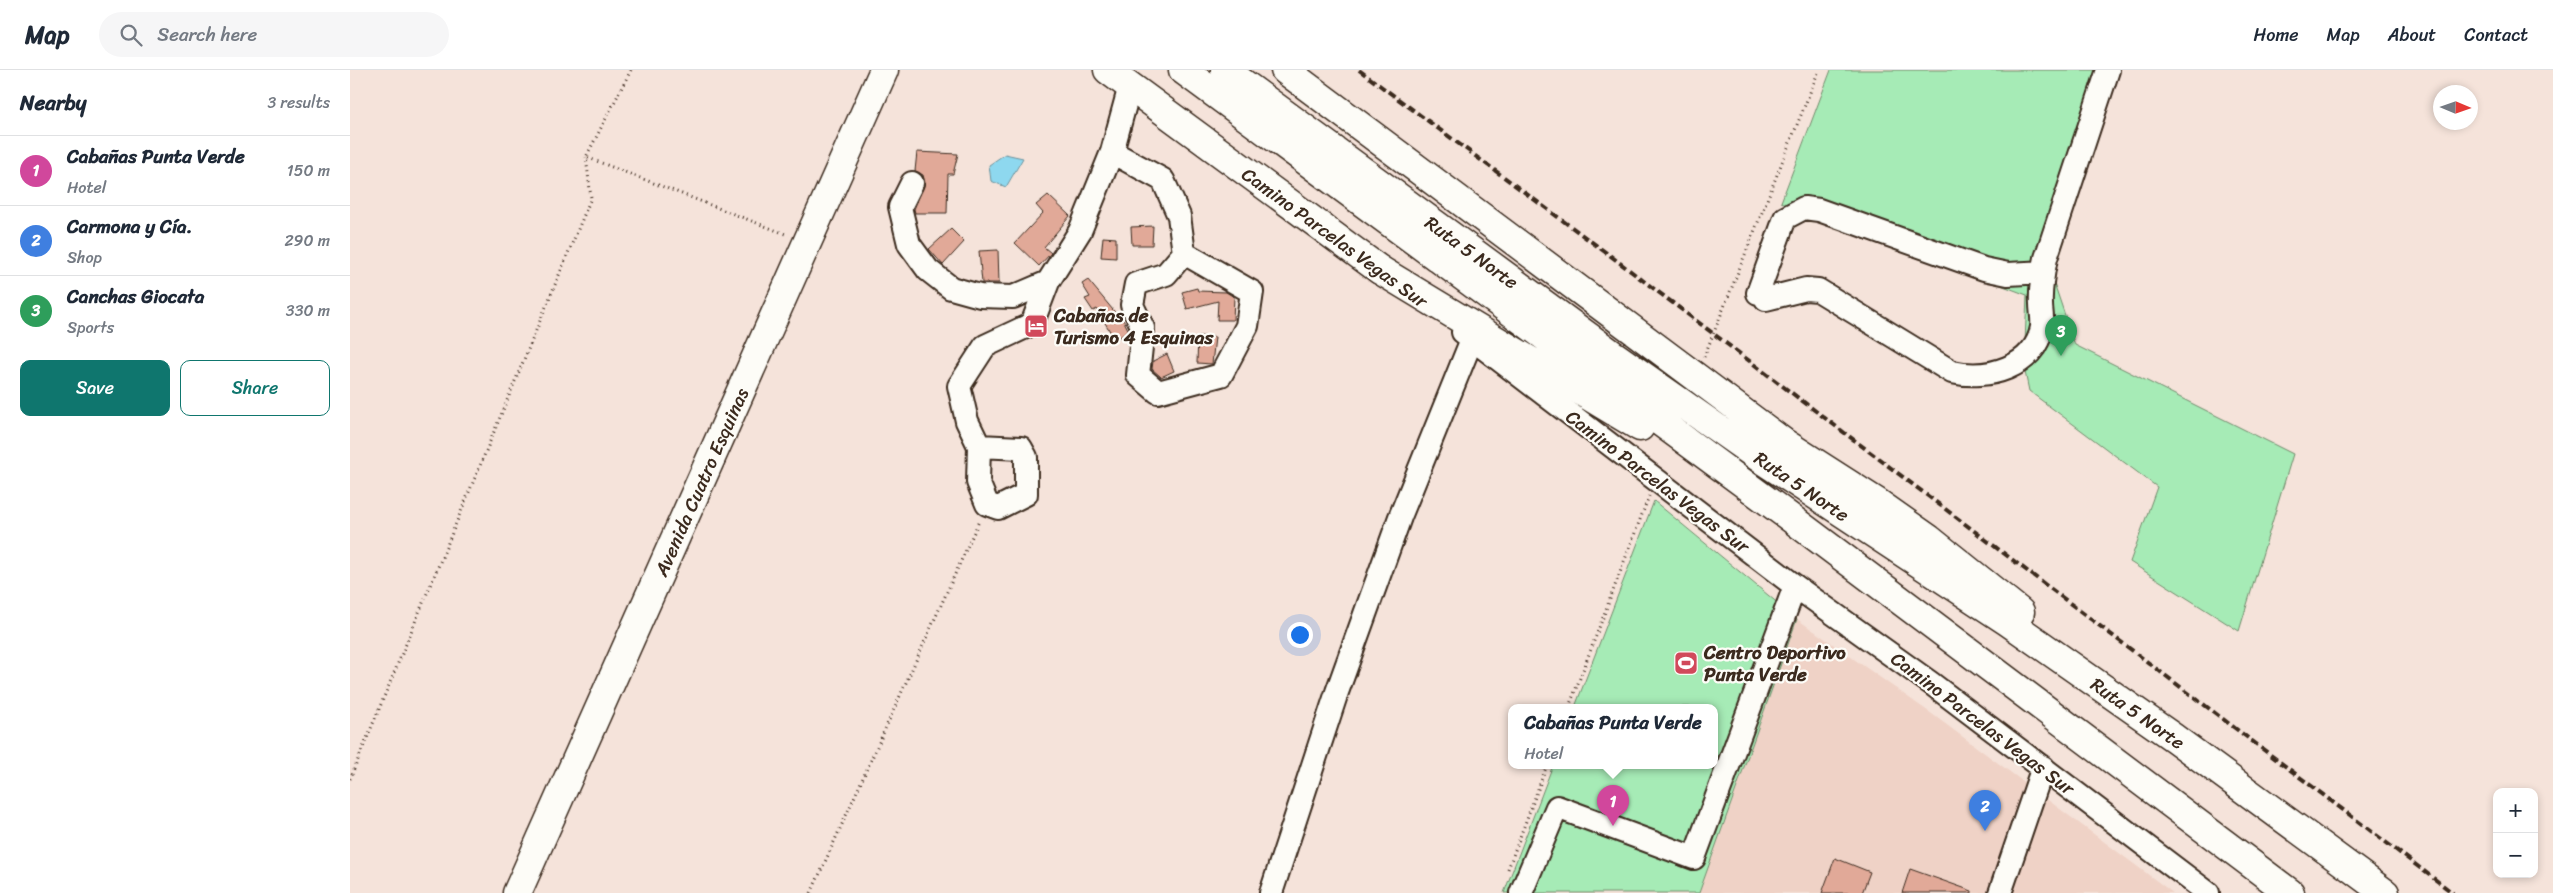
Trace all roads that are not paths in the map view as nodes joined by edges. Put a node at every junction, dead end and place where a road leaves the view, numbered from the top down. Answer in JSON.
{"nodes":[{"id":1,"x":884,"y":70,"type":"edge"},
{"id":2,"x":1108,"y":70,"type":"edge"},
{"id":3,"x":1183,"y":70,"type":"edge"},
{"id":4,"x":1225,"y":70,"type":"edge"},
{"id":5,"x":1285,"y":70,"type":"edge"},
{"id":6,"x":2108,"y":70,"type":"edge"},
{"id":7,"x":1130,"y":86,"type":"junction"},
{"id":8,"x":1112,"y":152,"type":"junction"},
{"id":9,"x":912,"y":183,"type":"dead end"},
{"id":10,"x":1184,"y":253,"type":"junction"},
{"id":11,"x":1380,"y":270,"type":"junction"},
{"id":12,"x":2043,"y":272,"type":"junction"},
{"id":13,"x":1048,"y":282,"type":"junction"},
{"id":14,"x":1472,"y":339,"type":"junction"},
{"id":15,"x":979,"y":446,"type":"junction"},
{"id":16,"x":1788,"y":516,"type":"junction"},
{"id":17,"x":1795,"y":586,"type":"junction"},
{"id":18,"x":2174,"y":738,"type":"junction"},
{"id":19,"x":2043,"y":767,"type":"junction"},
{"id":20,"x":2185,"y":886,"type":"edge"},
{"id":21,"x":517,"y":893,"type":"edge"},
{"id":22,"x":1271,"y":893,"type":"edge"},
{"id":23,"x":1521,"y":893,"type":"edge"},
{"id":24,"x":2000,"y":893,"type":"edge"},
{"id":25,"x":2208,"y":893,"type":"edge"},
{"id":26,"x":2290,"y":893,"type":"edge"},
{"id":27,"x":2386,"y":893,"type":"edge"}],
"edges":[{"from":1,"to":21,"type":"main road","name":"Avenida Cuatro Esquinas"},
{"from":2,"to":7,"type":"main road","name":"Camino Parcelas Vegas Sur"},
{"from":3,"to":16,"type":"main road","name":"Ruta 5 Norte"},
{"from":4,"to":18,"type":"main road","name":"Ruta 5 Norte"},
{"from":5,"to":18,"type":"main road"},
{"from":6,"to":12,"type":"street"},
{"from":7,"to":8,"type":"street"},
{"from":7,"to":11,"type":"main road","name":"Camino Parcelas Vegas Sur"},
{"from":8,"to":10,"type":"street"},
{"from":8,"to":13,"type":"street"},
{"from":9,"to":13,"type":"street"},
{"from":10,"to":10,"type":"street"},
{"from":11,"to":14,"type":"street","name":"Camino Parcelas Vegas Sur"},
{"from":11,"to":16,"type":"main road"},
{"from":12,"to":12,"type":"street"},
{"from":13,"to":15,"type":"street"},
{"from":14,"to":17,"type":"street","name":"Camino Parcelas Vegas Sur"},
{"from":14,"to":22,"type":"street"},
{"from":15,"to":15,"type":"street"},
{"from":16,"to":26,"type":"main road","name":"Ruta 5 Norte"},
{"from":17,"to":19,"type":"street","name":"Camino Parcelas Vegas Sur"},
{"from":17,"to":23,"type":"street"},
{"from":18,"to":27,"type":"main road","name":"Ruta 5 Norte"},
{"from":19,"to":20,"type":"street","name":"Camino Parcelas Vegas Sur"},
{"from":19,"to":24,"type":"street"},
{"from":20,"to":25,"type":"street","name":"Camino Parcelas Vegas Sur"}]}
